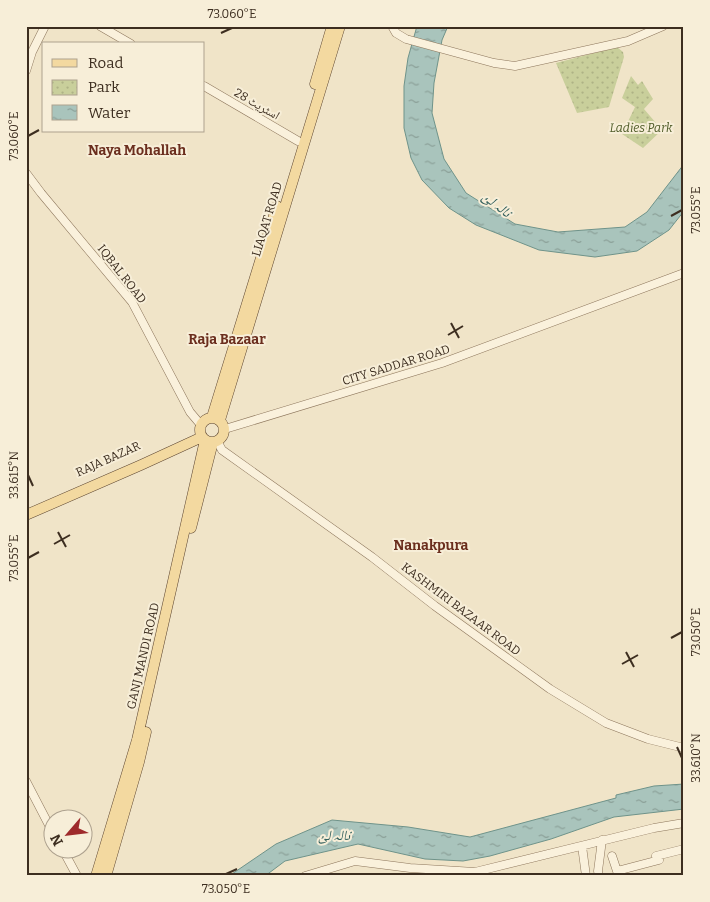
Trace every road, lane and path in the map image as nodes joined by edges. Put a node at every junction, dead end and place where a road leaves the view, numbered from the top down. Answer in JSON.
{"nodes":[{"id":1,"x":45,"y":26,"type":"edge"},
{"id":2,"x":100,"y":26,"type":"edge"},
{"id":3,"x":332,"y":26,"type":"edge"},
{"id":4,"x":340,"y":26,"type":"edge"},
{"id":5,"x":392,"y":26,"type":"edge"},
{"id":6,"x":663,"y":26,"type":"edge"},
{"id":7,"x":128,"y":42,"type":"edge"},
{"id":8,"x":26,"y":71,"type":"edge"},
{"id":9,"x":205,"y":87,"type":"edge"},
{"id":10,"x":298,"y":141,"type":"junction"},
{"id":11,"x":26,"y":173,"type":"edge"},
{"id":12,"x":684,"y":273,"type":"edge"},
{"id":13,"x":219,"y":422,"type":"junction"},
{"id":14,"x":206,"y":436,"type":"junction"},
{"id":15,"x":26,"y":509,"type":"edge"},
{"id":16,"x":26,"y":514,"type":"edge"},
{"id":17,"x":140,"y":741,"type":"junction"},
{"id":18,"x":684,"y":748,"type":"edge"},
{"id":19,"x":26,"y":781,"type":"edge"},
{"id":20,"x":42,"y":812,"type":"edge"},
{"id":21,"x":683,"y":824,"type":"edge"},
{"id":22,"x":602,"y":840,"type":"junction"},
{"id":23,"x":582,"y":846,"type":"junction"},
{"id":24,"x":684,"y":849,"type":"edge"},
{"id":25,"x":612,"y":856,"type":"dead end"},
{"id":26,"x":68,"y":860,"type":"edge"},
{"id":27,"x":618,"y":873,"type":"edge"},
{"id":28,"x":77,"y":876,"type":"edge"},
{"id":29,"x":96,"y":876,"type":"edge"},
{"id":30,"x":106,"y":876,"type":"edge"},
{"id":31,"x":305,"y":876,"type":"edge"},
{"id":32,"x":586,"y":876,"type":"edge"},
{"id":33,"x":599,"y":876,"type":"edge"}],
"edges":[{"from":1,"to":8,"type":"street"},
{"from":2,"to":7,"type":"street"},
{"from":3,"to":10,"type":"main road","name":"LIAQAT ROAD"},
{"from":4,"to":13,"type":"main road","name":"LIAQAT ROAD"},
{"from":5,"to":6,"type":"street"},
{"from":9,"to":10,"type":"street","name":"اسٹریٹ 28"},
{"from":10,"to":13,"type":"main road","name":"LIAQAT ROAD"},
{"from":11,"to":14,"type":"street","name":"IQBAL ROAD"},
{"from":12,"to":13,"type":"street","name":"CITY SADDAR ROAD"},
{"from":13,"to":14,"type":"main road"},
{"from":13,"to":14,"type":"main road"},
{"from":14,"to":15,"type":"main road","name":"RAJA BAZAR"},
{"from":14,"to":16,"type":"main road"},
{"from":14,"to":17,"type":"main road","name":"GANJ MANDI ROAD"},
{"from":14,"to":18,"type":"street","name":"KASHMIRI BAZAAR ROAD"},
{"from":17,"to":29,"type":"main road","name":"GANJ MANDI ROAD"},
{"from":17,"to":30,"type":"main road","name":"GANJ MANDI ROAD"},
{"from":19,"to":20,"type":"street"},
{"from":21,"to":22,"type":"street"},
{"from":22,"to":23,"type":"street"},
{"from":22,"to":33,"type":"street"},
{"from":23,"to":31,"type":"street"},
{"from":23,"to":32,"type":"street"},
{"from":24,"to":27,"type":"street"},
{"from":25,"to":27,"type":"street"},
{"from":26,"to":28,"type":"street"}]}
